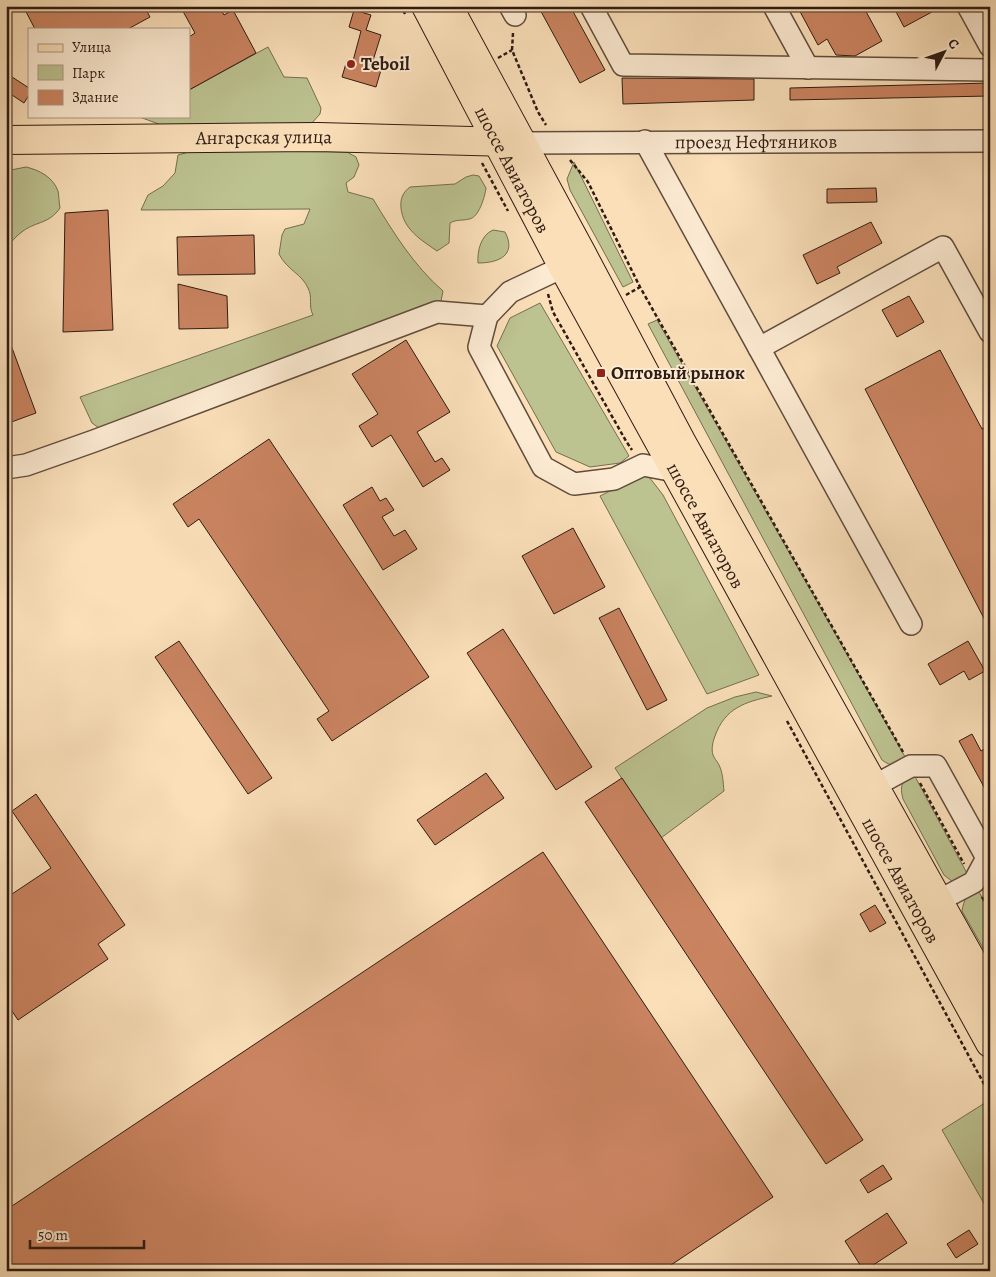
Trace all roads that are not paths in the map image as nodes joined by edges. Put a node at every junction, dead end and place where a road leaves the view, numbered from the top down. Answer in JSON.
{"nodes":[{"id":1,"x":426,"y":6,"type":"edge"},
{"id":2,"x":448,"y":6,"type":"edge"},
{"id":3,"x":591,"y":6,"type":"edge"},
{"id":4,"x":774,"y":6,"type":"edge"},
{"id":5,"x":968,"y":6,"type":"edge"},
{"id":6,"x":990,"y":46,"type":"edge"},
{"id":7,"x":808,"y":68,"type":"junction"},
{"id":8,"x":990,"y":70,"type":"edge"},
{"id":9,"x":6,"y":140,"type":"edge"},
{"id":10,"x":645,"y":141,"type":"junction"},
{"id":11,"x":990,"y":141,"type":"edge"},
{"id":12,"x":508,"y":142,"type":"junction"},
{"id":13,"x":562,"y":267,"type":"junction"},
{"id":14,"x":487,"y":316,"type":"junction"},
{"id":15,"x":990,"y":332,"type":"edge"},
{"id":16,"x":758,"y":348,"type":"junction"},
{"id":17,"x":6,"y":468,"type":"edge"},
{"id":18,"x":675,"y":471,"type":"junction"},
{"id":19,"x":911,"y":624,"type":"dead end"},
{"id":20,"x":874,"y":786,"type":"junction"},
{"id":21,"x":938,"y":901,"type":"junction"},
{"id":22,"x":990,"y":994,"type":"edge"},
{"id":23,"x":990,"y":1043,"type":"edge"}],
"edges":[{"from":1,"to":12,"type":"main road","name":"шоссе Авиаторов"},
{"from":2,"to":12,"type":"main road","name":"шоссе Авиаторов"},
{"from":3,"to":7,"type":"street"},
{"from":4,"to":7,"type":"street"},
{"from":5,"to":6,"type":"street"},
{"from":7,"to":8,"type":"street"},
{"from":9,"to":12,"type":"main road","name":"Ангарская улица"},
{"from":10,"to":11,"type":"street","name":"проезд Нефтяников"},
{"from":10,"to":12,"type":"street","name":"проезд Нефтяников"},
{"from":10,"to":16,"type":"street"},
{"from":12,"to":13,"type":"main road","name":"шоссе Авиаторов"},
{"from":12,"to":20,"type":"main road","name":"шоссе Авиаторов"},
{"from":13,"to":14,"type":"street"},
{"from":13,"to":18,"type":"main road","name":"шоссе Авиаторов"},
{"from":14,"to":17,"type":"street"},
{"from":14,"to":18,"type":"street"},
{"from":15,"to":16,"type":"street"},
{"from":16,"to":19,"type":"street"},
{"from":18,"to":23,"type":"main road","name":"шоссе Авиаторов"},
{"from":20,"to":21,"type":"main road","name":"шоссе Авиаторов"},
{"from":20,"to":21,"type":"street"},
{"from":21,"to":22,"type":"main road","name":"шоссе Авиаторов"}]}
